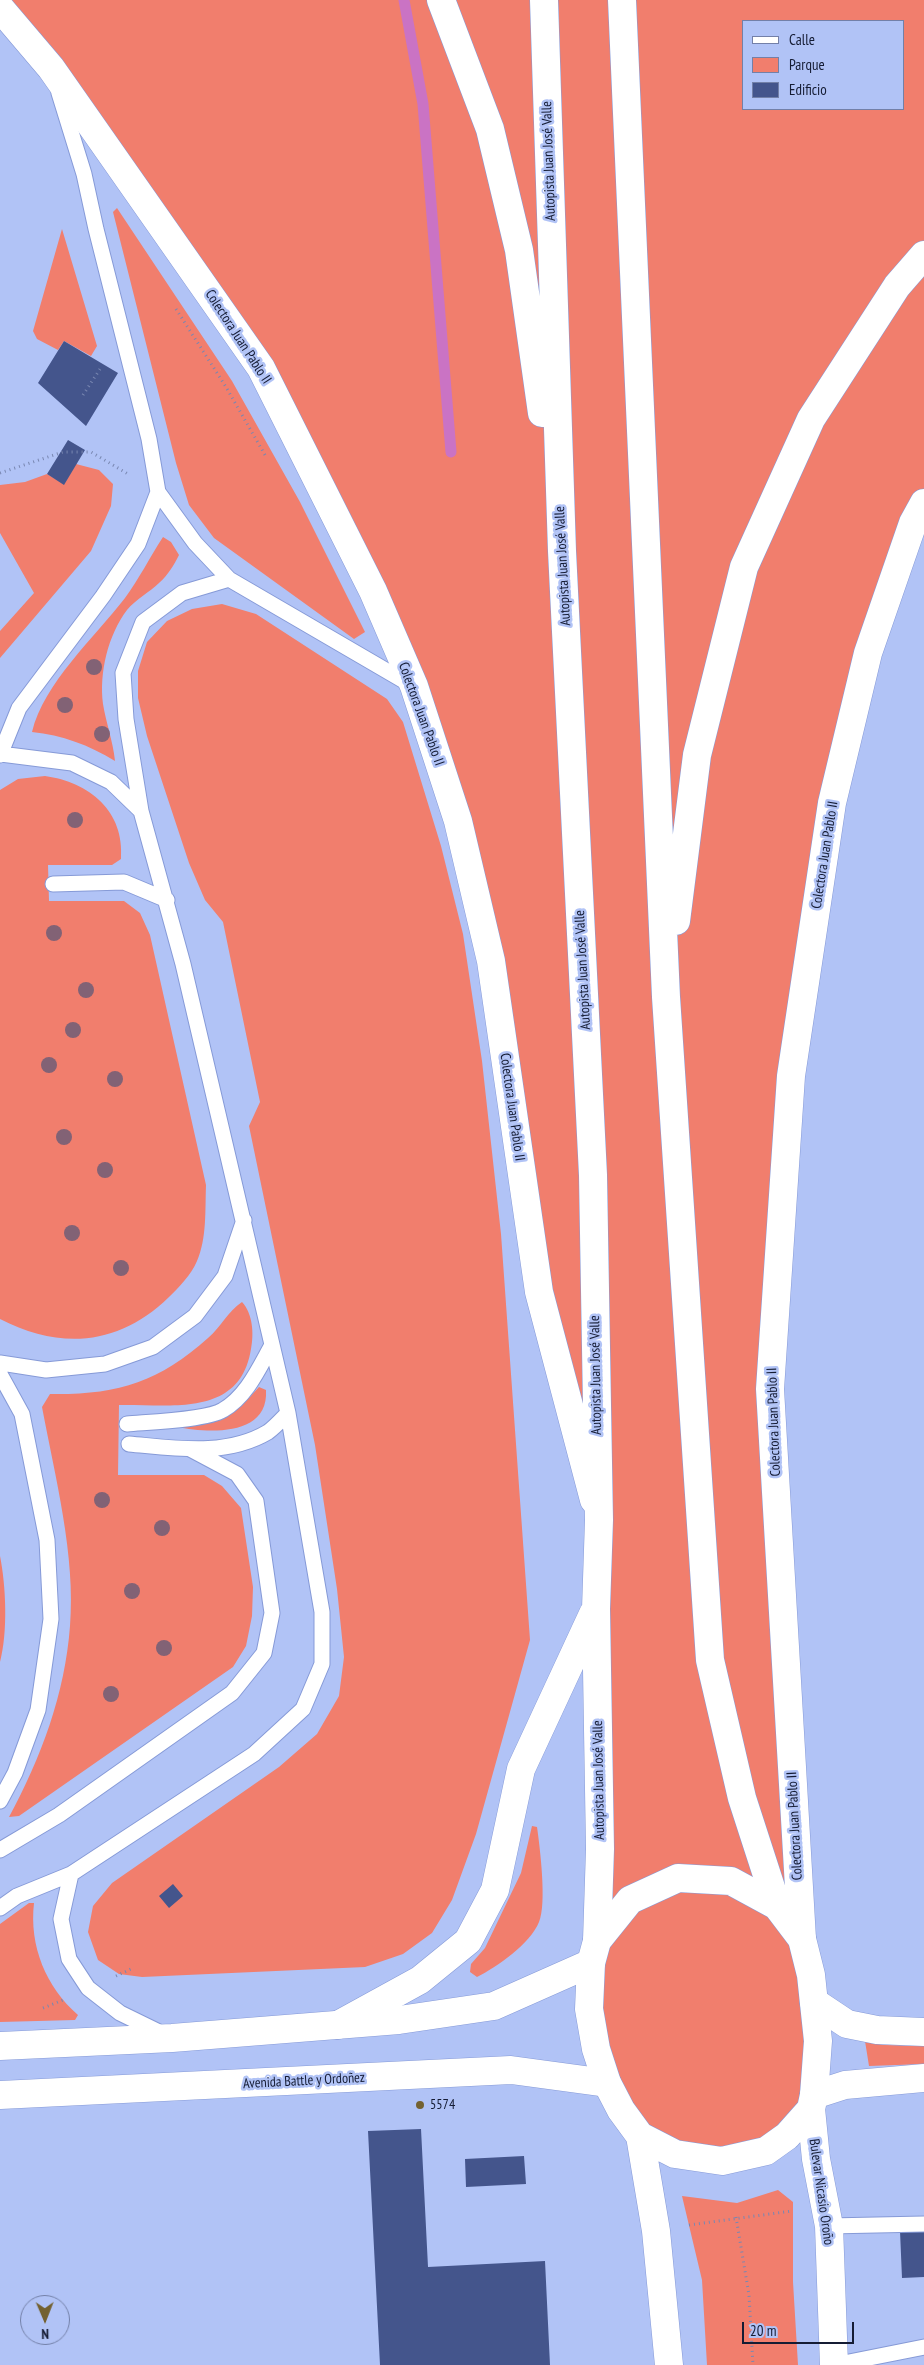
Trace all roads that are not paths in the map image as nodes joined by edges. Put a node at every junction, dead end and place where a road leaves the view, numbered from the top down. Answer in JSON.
{"nodes":[{"id":1,"x":441,"y":0,"type":"edge"},
{"id":2,"x":544,"y":0,"type":"edge"},
{"id":3,"x":622,"y":0,"type":"edge"},
{"id":4,"x":0,"y":8,"type":"edge"},
{"id":5,"x":51,"y":68,"type":"junction"},
{"id":6,"x":924,"y":255,"type":"edge"},
{"id":7,"x":158,"y":492,"type":"junction"},
{"id":8,"x":924,"y":503,"type":"edge"},
{"id":9,"x":562,"y":550,"type":"junction"},
{"id":10,"x":229,"y":579,"type":"junction"},
{"id":11,"x":414,"y":686,"type":"junction"},
{"id":12,"x":0,"y":754,"type":"edge"},
{"id":13,"x":141,"y":810,"type":"junction"},
{"id":14,"x":53,"y":884,"type":"dead end"},
{"id":15,"x":167,"y":900,"type":"junction"},
{"id":16,"x":666,"y":997,"type":"junction"},
{"id":17,"x":244,"y":1220,"type":"junction"},
{"id":18,"x":272,"y":1345,"type":"junction"},
{"id":19,"x":0,"y":1363,"type":"edge"},
{"id":20,"x":0,"y":1374,"type":"edge"},
{"id":21,"x":288,"y":1413,"type":"junction"},
{"id":22,"x":127,"y":1424,"type":"dead end"},
{"id":23,"x":129,"y":1444,"type":"dead end"},
{"id":24,"x":190,"y":1450,"type":"junction"},
{"id":25,"x":599,"y":1520,"type":"junction"},
{"id":26,"x":596,"y":1609,"type":"junction"},
{"id":27,"x":0,"y":1801,"type":"edge"},
{"id":28,"x":0,"y":1850,"type":"edge"},
{"id":29,"x":71,"y":1874,"type":"junction"},
{"id":30,"x":777,"y":1906,"type":"junction"},
{"id":31,"x":0,"y":1908,"type":"edge"},
{"id":32,"x":802,"y":1939,"type":"junction"},
{"id":33,"x":594,"y":1952,"type":"junction"},
{"id":34,"x":814,"y":2002,"type":"junction"},
{"id":35,"x":338,"y":2025,"type":"junction"},
{"id":36,"x":924,"y":2032,"type":"edge"},
{"id":37,"x":172,"y":2038,"type":"junction"},
{"id":38,"x":0,"y":2046,"type":"edge"},
{"id":39,"x":924,"y":2078,"type":"edge"},
{"id":40,"x":606,"y":2083,"type":"junction"},
{"id":41,"x":0,"y":2095,"type":"edge"},
{"id":42,"x":812,"y":2102,"type":"junction"},
{"id":43,"x":640,"y":2136,"type":"junction"},
{"id":44,"x":827,"y":2216,"type":"junction"},
{"id":45,"x":924,"y":2224,"type":"edge"},
{"id":46,"x":924,"y":2347,"type":"edge"},
{"id":47,"x":669,"y":2365,"type":"edge"},
{"id":48,"x":834,"y":2365,"type":"edge"}],
"edges":[{"from":1,"to":9,"type":"main road"},
{"from":2,"to":9,"type":"main road","name":"Autopista Juan José Valle"},
{"from":3,"to":16,"type":"main road"},
{"from":4,"to":5,"type":"main road","name":"Colectora Juan Pablo II"},
{"from":5,"to":7,"type":"lane"},
{"from":5,"to":11,"type":"main road","name":"Colectora Juan Pablo II"},
{"from":6,"to":16,"type":"main road"},
{"from":7,"to":10,"type":"lane"},
{"from":7,"to":12,"type":"lane"},
{"from":8,"to":32,"type":"main road","name":"Colectora Juan Pablo II"},
{"from":9,"to":25,"type":"main road","name":"Autopista Juan José Valle"},
{"from":10,"to":11,"type":"lane"},
{"from":10,"to":13,"type":"lane"},
{"from":11,"to":25,"type":"main road","name":"Colectora Juan Pablo II"},
{"from":12,"to":13,"type":"lane"},
{"from":13,"to":15,"type":"lane"},
{"from":14,"to":15,"type":"lane"},
{"from":15,"to":17,"type":"lane"},
{"from":16,"to":30,"type":"main road"},
{"from":17,"to":18,"type":"lane"},
{"from":17,"to":19,"type":"lane"},
{"from":18,"to":21,"type":"lane"},
{"from":18,"to":22,"type":"lane"},
{"from":20,"to":27,"type":"lane"},
{"from":21,"to":24,"type":"lane"},
{"from":21,"to":29,"type":"lane"},
{"from":23,"to":24,"type":"lane"},
{"from":24,"to":28,"type":"lane"},
{"from":25,"to":26,"type":"main road","name":"Autopista Juan José Valle"},
{"from":26,"to":33,"type":"main road","name":"Autopista Juan José Valle"},
{"from":26,"to":35,"type":"main road"},
{"from":29,"to":31,"type":"lane"},
{"from":29,"to":37,"type":"lane"},
{"from":30,"to":32,"type":"main road"},
{"from":30,"to":33,"type":"main road"},
{"from":32,"to":34,"type":"main road","name":"Bulevar Nicasio Oroño"},
{"from":33,"to":35,"type":"main road"},
{"from":33,"to":40,"type":"main road","name":"Autopista Juan José Valle"},
{"from":34,"to":36,"type":"main road"},
{"from":34,"to":42,"type":"main road","name":"Bulevar Nicasio Oroño"},
{"from":35,"to":37,"type":"main road"},
{"from":37,"to":38,"type":"main road"},
{"from":39,"to":42,"type":"main road"},
{"from":40,"to":41,"type":"main road","name":"Avenida Battle y Ordoñez"},
{"from":40,"to":43,"type":"main road","name":"Autopista Juan José Valle"},
{"from":42,"to":43,"type":"main road"},
{"from":42,"to":44,"type":"main road","name":"Bulevar Nicasio Oroño"},
{"from":43,"to":47,"type":"main road"},
{"from":44,"to":45,"type":"lane"},
{"from":44,"to":48,"type":"main road","name":"Bulevar Nicasio Oroño"},
{"from":46,"to":48,"type":"lane"}]}
